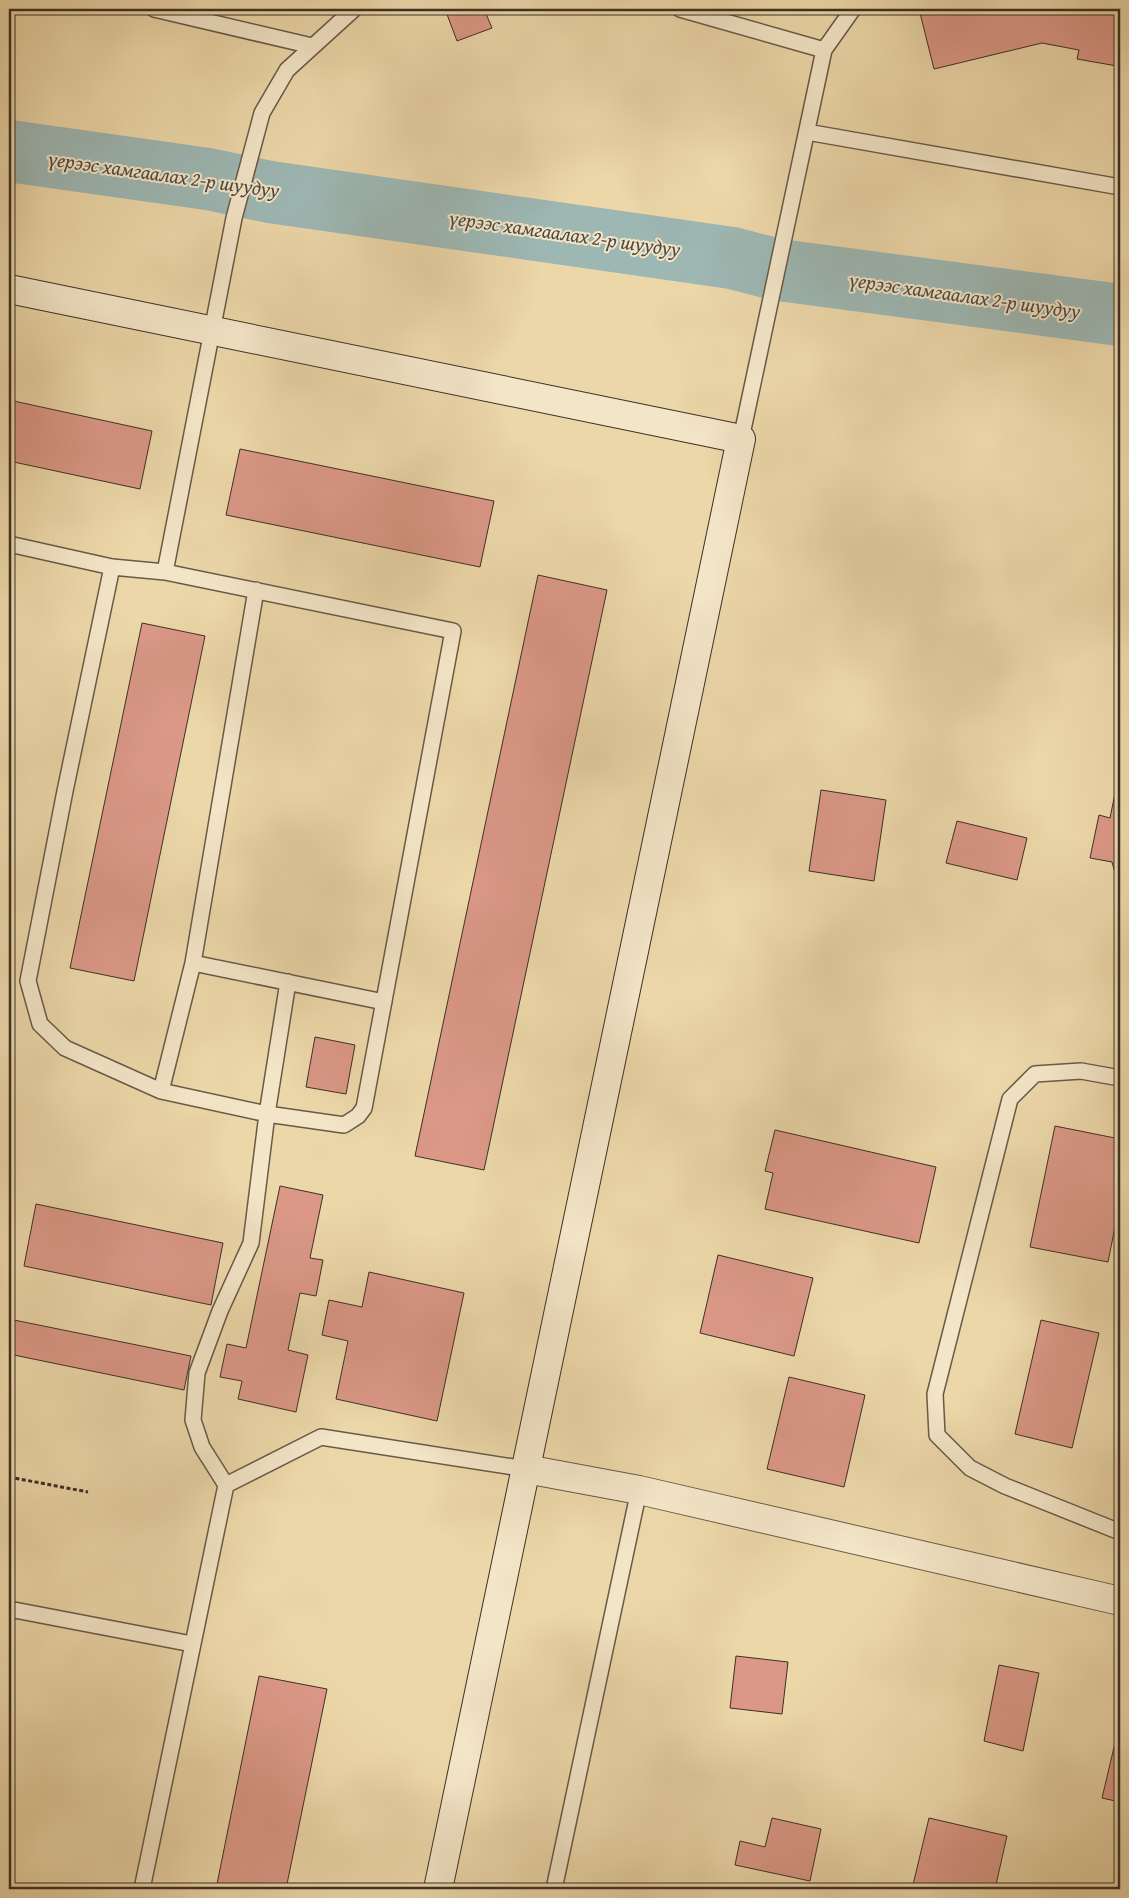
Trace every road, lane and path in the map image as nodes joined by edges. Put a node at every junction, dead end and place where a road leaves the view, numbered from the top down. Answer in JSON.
{"nodes":[{"id":1,"x":154,"y":9,"type":"edge"},
{"id":2,"x":354,"y":9,"type":"edge"},
{"id":3,"x":680,"y":9,"type":"edge"},
{"id":4,"x":853,"y":9,"type":"edge"},
{"id":5,"x":312,"y":46,"type":"junction"},
{"id":6,"x":824,"y":50,"type":"junction"},
{"id":7,"x":806,"y":132,"type":"junction"},
{"id":8,"x":1120,"y":187,"type":"edge"},
{"id":9,"x":9,"y":289,"type":"edge"},
{"id":10,"x":214,"y":331,"type":"junction"},
{"id":11,"x":741,"y":439,"type":"junction"},
{"id":12,"x":9,"y":544,"type":"edge"},
{"id":13,"x":112,"y":567,"type":"junction"},
{"id":14,"x":165,"y":572,"type":"junction"},
{"id":15,"x":256,"y":590,"type":"junction"},
{"id":16,"x":193,"y":963,"type":"junction"},
{"id":17,"x":288,"y":982,"type":"junction"},
{"id":18,"x":384,"y":1002,"type":"junction"},
{"id":19,"x":1120,"y":1078,"type":"edge"},
{"id":20,"x":161,"y":1090,"type":"junction"},
{"id":21,"x":267,"y":1114,"type":"junction"},
{"id":22,"x":526,"y":1470,"type":"junction"},
{"id":23,"x":9,"y":1477,"type":"edge"},
{"id":24,"x":226,"y":1485,"type":"junction"},
{"id":25,"x":639,"y":1490,"type":"junction"},
{"id":26,"x":88,"y":1492,"type":"dead end"},
{"id":27,"x":1120,"y":1532,"type":"edge"},
{"id":28,"x":1120,"y":1601,"type":"edge"},
{"id":29,"x":9,"y":1609,"type":"edge"},
{"id":30,"x":192,"y":1644,"type":"junction"},
{"id":31,"x":142,"y":1889,"type":"edge"},
{"id":32,"x":438,"y":1889,"type":"edge"},
{"id":33,"x":554,"y":1889,"type":"edge"}],
"edges":[{"from":1,"to":5,"type":"lane"},
{"from":2,"to":5,"type":"lane"},
{"from":3,"to":6,"type":"lane"},
{"from":4,"to":6,"type":"lane"},
{"from":5,"to":10,"type":"lane"},
{"from":6,"to":7,"type":"lane"},
{"from":7,"to":8,"type":"lane"},
{"from":7,"to":11,"type":"lane"},
{"from":9,"to":10,"type":"main road"},
{"from":10,"to":11,"type":"main road"},
{"from":10,"to":14,"type":"lane"},
{"from":11,"to":22,"type":"main road"},
{"from":12,"to":13,"type":"lane"},
{"from":13,"to":14,"type":"lane"},
{"from":13,"to":20,"type":"lane"},
{"from":14,"to":15,"type":"lane"},
{"from":15,"to":16,"type":"lane"},
{"from":15,"to":18,"type":"lane"},
{"from":16,"to":17,"type":"lane"},
{"from":16,"to":20,"type":"lane"},
{"from":17,"to":18,"type":"lane"},
{"from":17,"to":21,"type":"lane"},
{"from":18,"to":21,"type":"lane"},
{"from":19,"to":27,"type":"lane"},
{"from":20,"to":21,"type":"lane"},
{"from":21,"to":24,"type":"lane"},
{"from":22,"to":24,"type":"lane"},
{"from":22,"to":25,"type":"main road"},
{"from":22,"to":32,"type":"main road"},
{"from":23,"to":26,"type":"path"},
{"from":24,"to":30,"type":"lane"},
{"from":25,"to":28,"type":"main road"},
{"from":25,"to":33,"type":"lane"},
{"from":29,"to":30,"type":"lane"},
{"from":30,"to":31,"type":"lane"}]}
